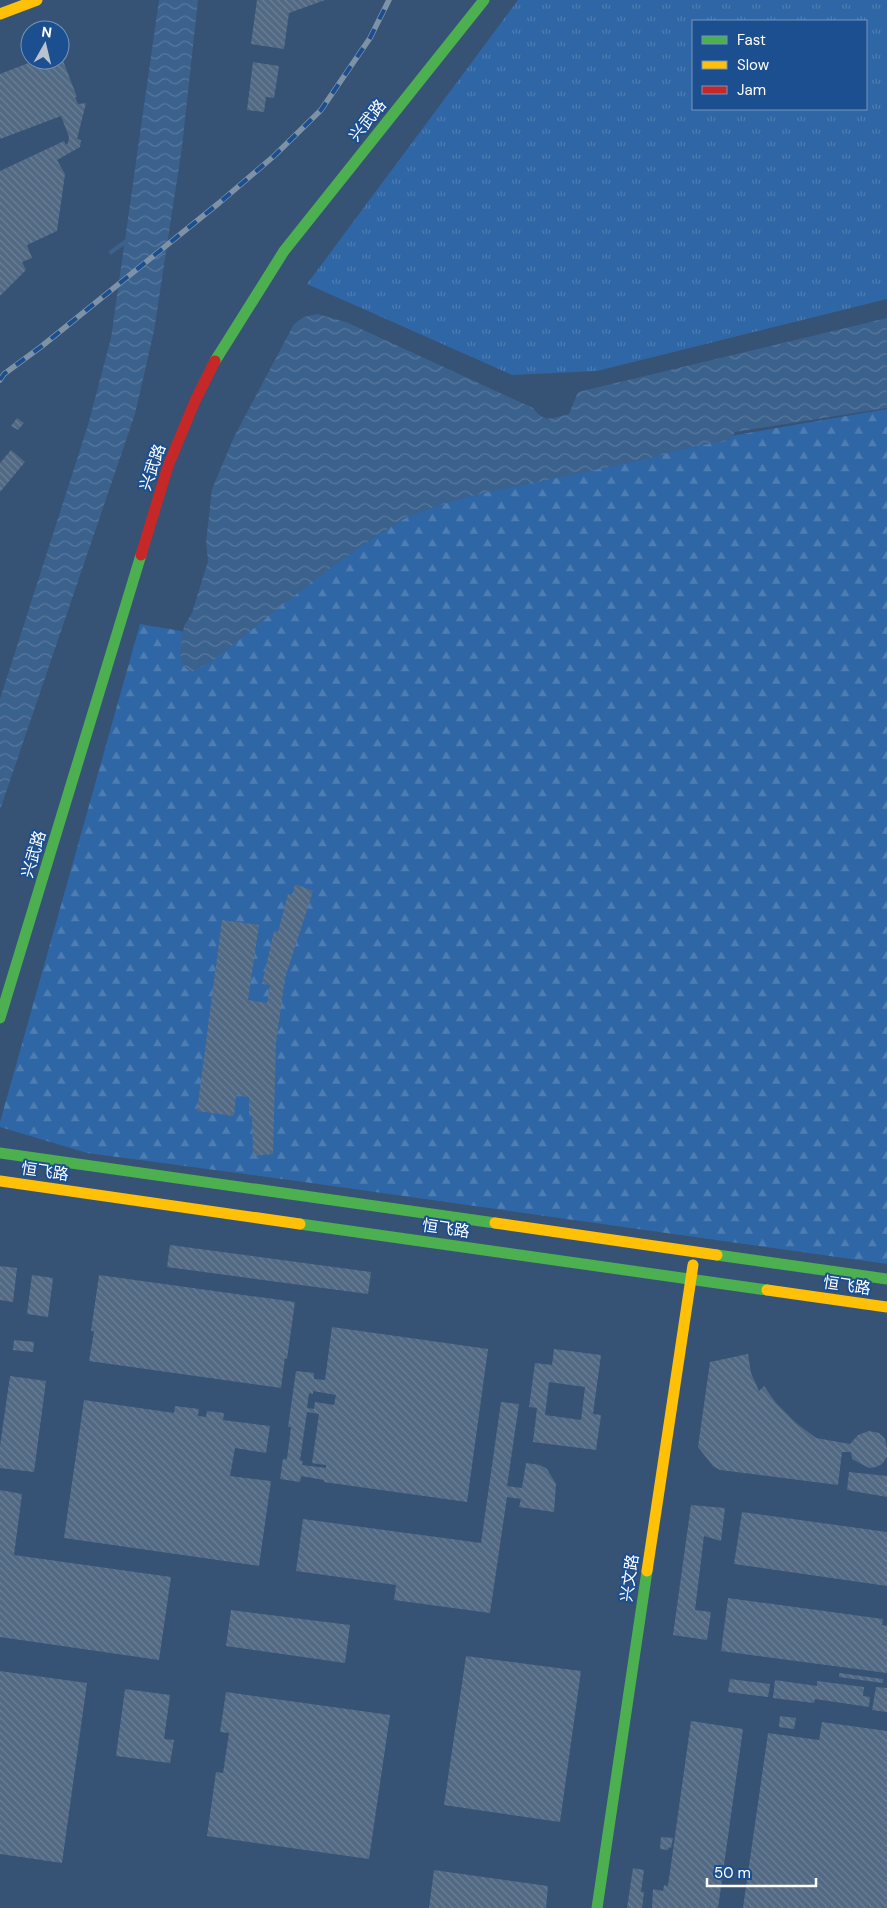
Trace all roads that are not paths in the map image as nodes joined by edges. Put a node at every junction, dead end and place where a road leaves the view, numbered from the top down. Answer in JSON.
{"nodes":[{"id":1,"x":37,"y":0,"type":"edge"},
{"id":2,"x":484,"y":0,"type":"edge"},
{"id":3,"x":15,"y":8,"type":"junction"},
{"id":4,"x":0,"y":14,"type":"edge"},
{"id":5,"x":0,"y":22,"type":"edge"},
{"id":6,"x":0,"y":1018,"type":"edge"},
{"id":7,"x":0,"y":1153,"type":"edge"},
{"id":8,"x":0,"y":1181,"type":"edge"},
{"id":9,"x":695,"y":1252,"type":"junction"},
{"id":10,"x":887,"y":1279,"type":"edge"},
{"id":11,"x":690,"y":1280,"type":"junction"},
{"id":12,"x":887,"y":1308,"type":"edge"},
{"id":13,"x":596,"y":1908,"type":"edge"}],
"edges":[{"from":1,"to":3,"type":"main road"},
{"from":2,"to":6,"type":"main road","name":"兴武路"},
{"from":3,"to":4,"type":"main road"},
{"from":3,"to":5,"type":"main road"},
{"from":7,"to":9,"type":"main road","name":"恒飞路"},
{"from":8,"to":11,"type":"main road","name":"恒飞路"},
{"from":9,"to":10,"type":"main road","name":"恒飞路"},
{"from":9,"to":11,"type":"main road","name":"兴文路"},
{"from":11,"to":12,"type":"main road","name":"恒飞路"},
{"from":11,"to":13,"type":"main road","name":"兴文路"}]}
